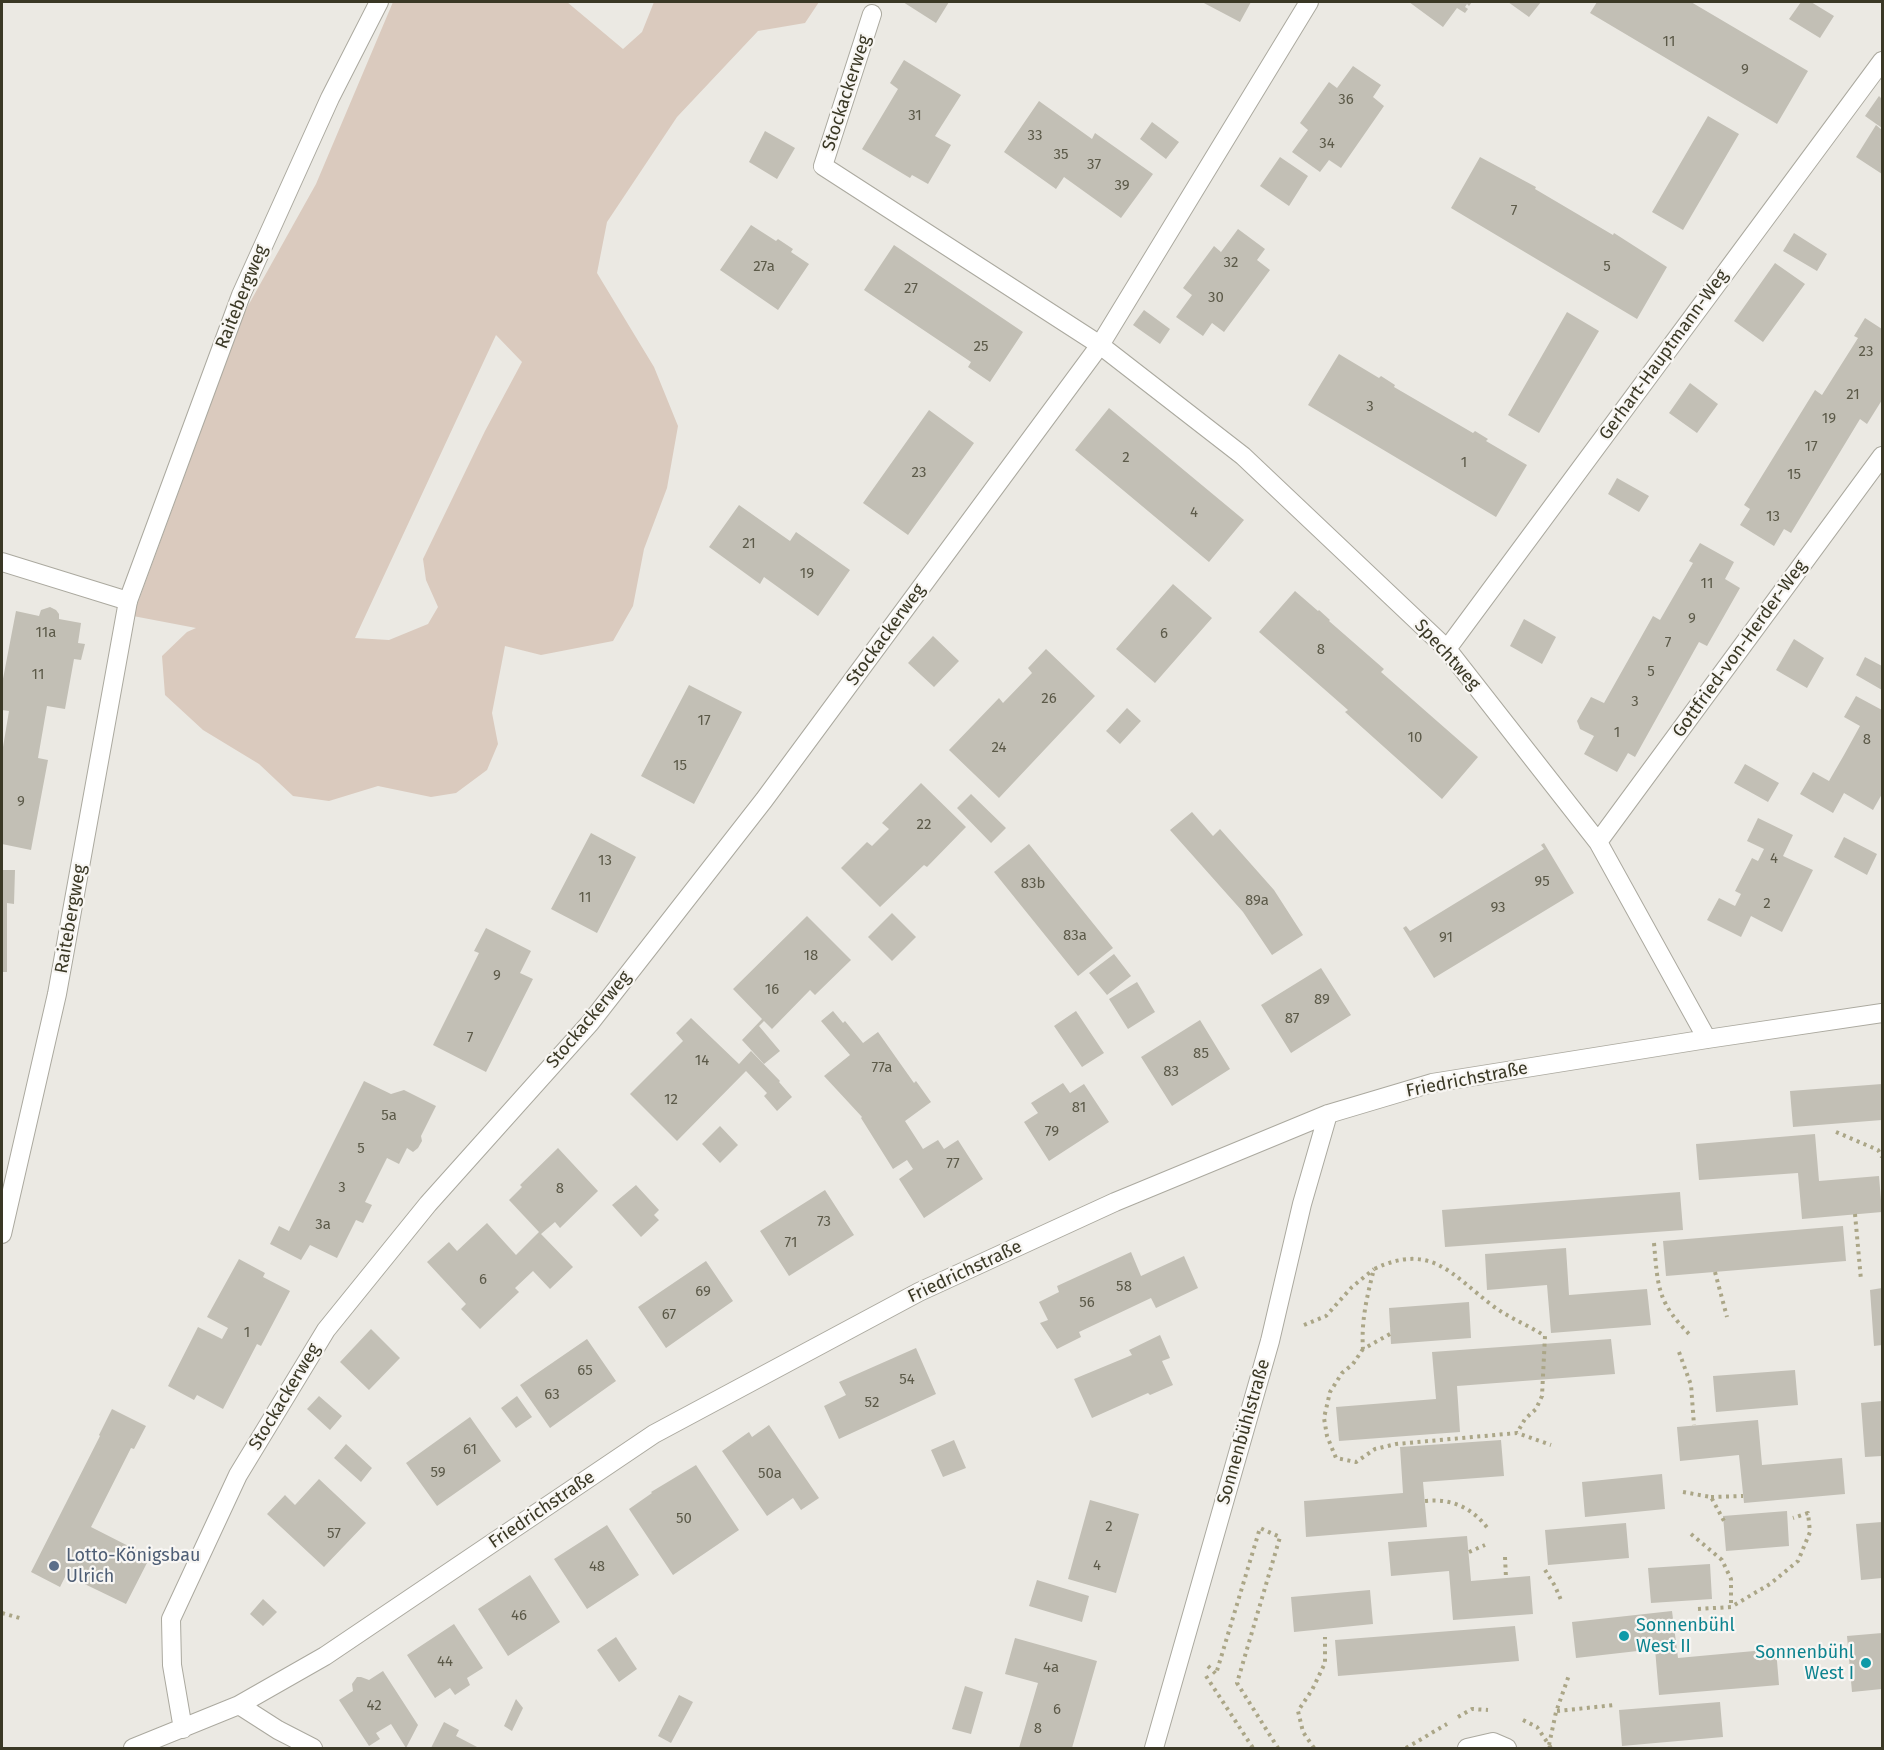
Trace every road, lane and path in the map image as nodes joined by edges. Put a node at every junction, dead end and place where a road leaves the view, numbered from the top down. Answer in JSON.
{"nodes":[{"id":1,"x":379,"y":2,"type":"edge"},
{"id":2,"x":1309,"y":2,"type":"edge"},
{"id":3,"x":872,"y":14,"type":"dead end"},
{"id":4,"x":1882,"y":62,"type":"edge"},
{"id":5,"x":1100,"y":345,"type":"junction"},
{"id":6,"x":1882,"y":456,"type":"edge"},
{"id":7,"x":2,"y":562,"type":"edge"},
{"id":8,"x":128,"y":601,"type":"junction"},
{"id":9,"x":1447,"y":649,"type":"junction"},
{"id":10,"x":1598,"y":842,"type":"junction"},
{"id":11,"x":1882,"y":1012,"type":"edge"},
{"id":12,"x":1707,"y":1039,"type":"junction"},
{"id":13,"x":1328,"y":1114,"type":"junction"},
{"id":14,"x":1836,"y":1132,"type":"dead end"},
{"id":15,"x":1882,"y":1157,"type":"edge"},
{"id":16,"x":1855,"y":1214,"type":"dead end"},
{"id":17,"x":2,"y":1234,"type":"edge"},
{"id":18,"x":1654,"y":1244,"type":"dead end"},
{"id":19,"x":1374,"y":1269,"type":"junction"},
{"id":20,"x":1715,"y":1272,"type":"dead end"},
{"id":21,"x":1861,"y":1280,"type":"dead end"},
{"id":22,"x":1727,"y":1317,"type":"dead end"},
{"id":23,"x":1312,"y":1322,"type":"dead end"},
{"id":24,"x":1390,"y":1334,"type":"dead end"},
{"id":25,"x":1692,"y":1337,"type":"dead end"},
{"id":26,"x":1363,"y":1349,"type":"junction"},
{"id":27,"x":1679,"y":1352,"type":"dead end"},
{"id":28,"x":1694,"y":1425,"type":"dead end"},
{"id":29,"x":1517,"y":1433,"type":"junction"},
{"id":30,"x":1551,"y":1445,"type":"dead end"},
{"id":31,"x":1683,"y":1492,"type":"dead end"},
{"id":32,"x":1743,"y":1496,"type":"dead end"},
{"id":33,"x":1711,"y":1497,"type":"junction"},
{"id":34,"x":1425,"y":1501,"type":"dead end"},
{"id":35,"x":1793,"y":1518,"type":"dead end"},
{"id":36,"x":1724,"y":1521,"type":"dead end"},
{"id":37,"x":1489,"y":1530,"type":"dead end"},
{"id":38,"x":1691,"y":1534,"type":"dead end"},
{"id":39,"x":1485,"y":1545,"type":"dead end"},
{"id":40,"x":1469,"y":1552,"type":"dead end"},
{"id":41,"x":1505,"y":1557,"type":"dead end"},
{"id":42,"x":1545,"y":1570,"type":"dead end"},
{"id":43,"x":1506,"y":1578,"type":"dead end"},
{"id":44,"x":1561,"y":1600,"type":"dead end"},
{"id":45,"x":1731,"y":1607,"type":"junction"},
{"id":46,"x":1698,"y":1609,"type":"dead end"},
{"id":47,"x":2,"y":1613,"type":"edge"},
{"id":48,"x":22,"y":1619,"type":"dead end"},
{"id":49,"x":1324,"y":1637,"type":"dead end"},
{"id":50,"x":1185,"y":1642,"type":"junction"},
{"id":51,"x":1569,"y":1674,"type":"dead end"},
{"id":52,"x":239,"y":1705,"type":"junction"},
{"id":53,"x":1615,"y":1706,"type":"dead end"},
{"id":54,"x":1556,"y":1712,"type":"junction"},
{"id":55,"x":183,"y":1729,"type":"junction"},
{"id":56,"x":1549,"y":1745,"type":"dead end"},
{"id":57,"x":133,"y":1749,"type":"edge"},
{"id":58,"x":313,"y":1749,"type":"edge"},
{"id":59,"x":1154,"y":1749,"type":"edge"},
{"id":60,"x":1253,"y":1749,"type":"edge"},
{"id":61,"x":1278,"y":1749,"type":"edge"},
{"id":62,"x":1314,"y":1749,"type":"edge"},
{"id":63,"x":1467,"y":1749,"type":"edge"},
{"id":64,"x":1507,"y":1749,"type":"edge"}],
"edges":[{"from":1,"to":8,"type":"street","name":"Raitebergweg"},
{"from":2,"to":5,"type":"street","name":"Stockackerweg"},
{"from":3,"to":5,"type":"street","name":"Stockackerweg"},
{"from":4,"to":9,"type":"street","name":"Gerhart-Hauptmann-Weg"},
{"from":5,"to":9,"type":"street","name":"Spechtweg"},
{"from":5,"to":55,"type":"street","name":"Stockackerweg"},
{"from":6,"to":10,"type":"street","name":"Gottfried-von-Herder-Weg"},
{"from":7,"to":8,"type":"street"},
{"from":8,"to":17,"type":"street","name":"Raitebergweg"},
{"from":9,"to":10,"type":"street","name":"Spechtweg"},
{"from":10,"to":12,"type":"street","name":"Spechtweg"},
{"from":11,"to":12,"type":"street","name":"Friedrichstraße"},
{"from":12,"to":13,"type":"street","name":"Friedrichstraße"},
{"from":13,"to":50,"type":"street","name":"Sonnenbühlstraße"},
{"from":13,"to":52,"type":"street","name":"Friedrichstraße"},
{"from":14,"to":15,"type":"path"},
{"from":16,"to":21,"type":"path"},
{"from":18,"to":25,"type":"path"},
{"from":19,"to":23,"type":"path"},
{"from":19,"to":26,"type":"path"},
{"from":19,"to":29,"type":"path"},
{"from":20,"to":22,"type":"path"},
{"from":24,"to":26,"type":"path"},
{"from":26,"to":29,"type":"path"},
{"from":27,"to":28,"type":"path"},
{"from":29,"to":30,"type":"path"},
{"from":31,"to":33,"type":"path"},
{"from":32,"to":33,"type":"path"},
{"from":33,"to":36,"type":"path"},
{"from":34,"to":37,"type":"path"},
{"from":35,"to":45,"type":"path"},
{"from":38,"to":45,"type":"path"},
{"from":39,"to":40,"type":"path"},
{"from":41,"to":43,"type":"path"},
{"from":42,"to":44,"type":"path"},
{"from":45,"to":46,"type":"path"},
{"from":47,"to":48,"type":"path"},
{"from":49,"to":62,"type":"path"},
{"from":50,"to":59,"type":"street","name":"Sonnenbühlstraße"},
{"from":50,"to":60,"type":"path"},
{"from":50,"to":61,"type":"path"},
{"from":51,"to":54,"type":"path"},
{"from":52,"to":55,"type":"street","name":"Friedrichstraße"},
{"from":52,"to":58,"type":"street"},
{"from":53,"to":54,"type":"path"},
{"from":54,"to":56,"type":"path"},
{"from":55,"to":57,"type":"street","name":"Friedrichstraße"},
{"from":63,"to":64,"type":"street"}]}
